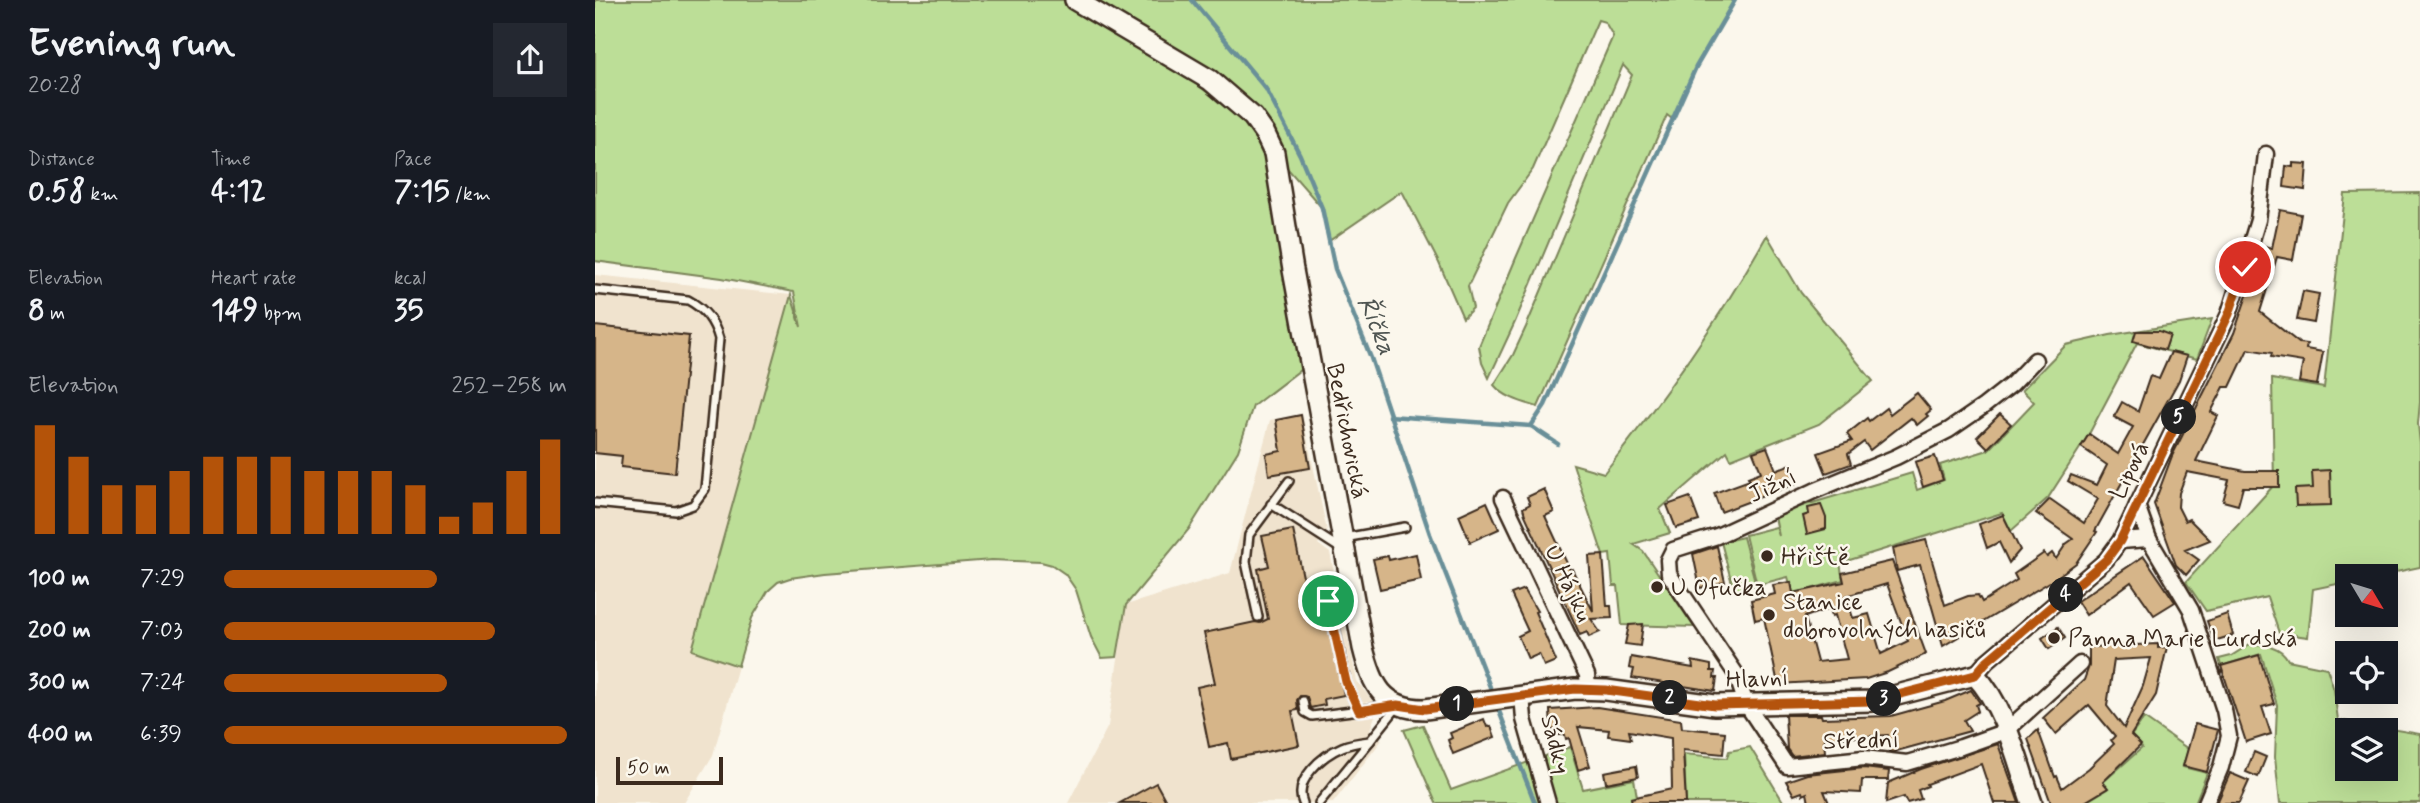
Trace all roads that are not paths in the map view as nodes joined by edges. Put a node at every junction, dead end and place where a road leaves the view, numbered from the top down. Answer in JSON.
{"nodes":[{"id":1,"x":1075,"y":0,"type":"edge"},
{"id":2,"x":2266,"y":154,"type":"dead end"},
{"id":3,"x":595,"y":290,"type":"edge"},
{"id":4,"x":2035,"y":360,"type":"dead end"},
{"id":5,"x":1289,"y":481,"type":"dead end"},
{"id":6,"x":1503,"y":498,"type":"dead end"},
{"id":7,"x":595,"y":503,"type":"edge"},
{"id":8,"x":1271,"y":504,"type":"junction"},
{"id":9,"x":2137,"y":505,"type":"junction"},
{"id":10,"x":1405,"y":527,"type":"dead end"},
{"id":11,"x":2149,"y":539,"type":"junction"},
{"id":12,"x":2120,"y":541,"type":"junction"},
{"id":13,"x":1344,"y":545,"type":"junction"},
{"id":14,"x":1312,"y":591,"type":"dead end"},
{"id":15,"x":1258,"y":617,"type":"dead end"},
{"id":16,"x":2080,"y":664,"type":"dead end"},
{"id":17,"x":1975,"y":675,"type":"junction"},
{"id":18,"x":1588,"y":689,"type":"junction"},
{"id":19,"x":1522,"y":695,"type":"junction"},
{"id":20,"x":1303,"y":701,"type":"dead end"},
{"id":21,"x":1746,"y":704,"type":"junction"},
{"id":22,"x":1398,"y":705,"type":"junction"},
{"id":23,"x":1359,"y":711,"type":"junction"},
{"id":24,"x":2006,"y":731,"type":"junction"},
{"id":25,"x":1370,"y":741,"type":"junction"},
{"id":26,"x":1303,"y":803,"type":"edge"},
{"id":27,"x":1319,"y":803,"type":"edge"},
{"id":28,"x":1548,"y":803,"type":"edge"},
{"id":29,"x":2032,"y":803,"type":"edge"},
{"id":30,"x":2206,"y":803,"type":"edge"}],
"edges":[{"from":1,"to":13,"type":"street","name":"Bedřichovická"},
{"from":2,"to":9,"type":"street","name":"Lipová"},
{"from":3,"to":7,"type":"lane"},
{"from":4,"to":21,"type":"street","name":"Jižní"},
{"from":5,"to":8,"type":"lane"},
{"from":6,"to":18,"type":"street","name":"U Hájku"},
{"from":8,"to":13,"type":"lane"},
{"from":8,"to":15,"type":"lane"},
{"from":9,"to":11,"type":"street"},
{"from":9,"to":12,"type":"street","name":"Lipová"},
{"from":10,"to":13,"type":"lane"},
{"from":11,"to":12,"type":"street"},
{"from":11,"to":30,"type":"street"},
{"from":12,"to":17,"type":"street","name":"Lipová"},
{"from":13,"to":22,"type":"street","name":"Bedřichovická"},
{"from":14,"to":23,"type":"lane"},
{"from":16,"to":24,"type":"street"},
{"from":17,"to":21,"type":"street","name":"Hlavní"},
{"from":17,"to":24,"type":"street"},
{"from":18,"to":19,"type":"street","name":"Hlavní"},
{"from":18,"to":21,"type":"street","name":"Hlavní"},
{"from":19,"to":22,"type":"street","name":"Hlavní"},
{"from":19,"to":28,"type":"street","name":"Sádky"},
{"from":20,"to":23,"type":"lane"},
{"from":21,"to":24,"type":"street","name":"Střední"},
{"from":22,"to":23,"type":"lane"},
{"from":22,"to":25,"type":"lane"},
{"from":24,"to":29,"type":"street"},
{"from":25,"to":26,"type":"lane"},
{"from":25,"to":27,"type":"lane"}]}
